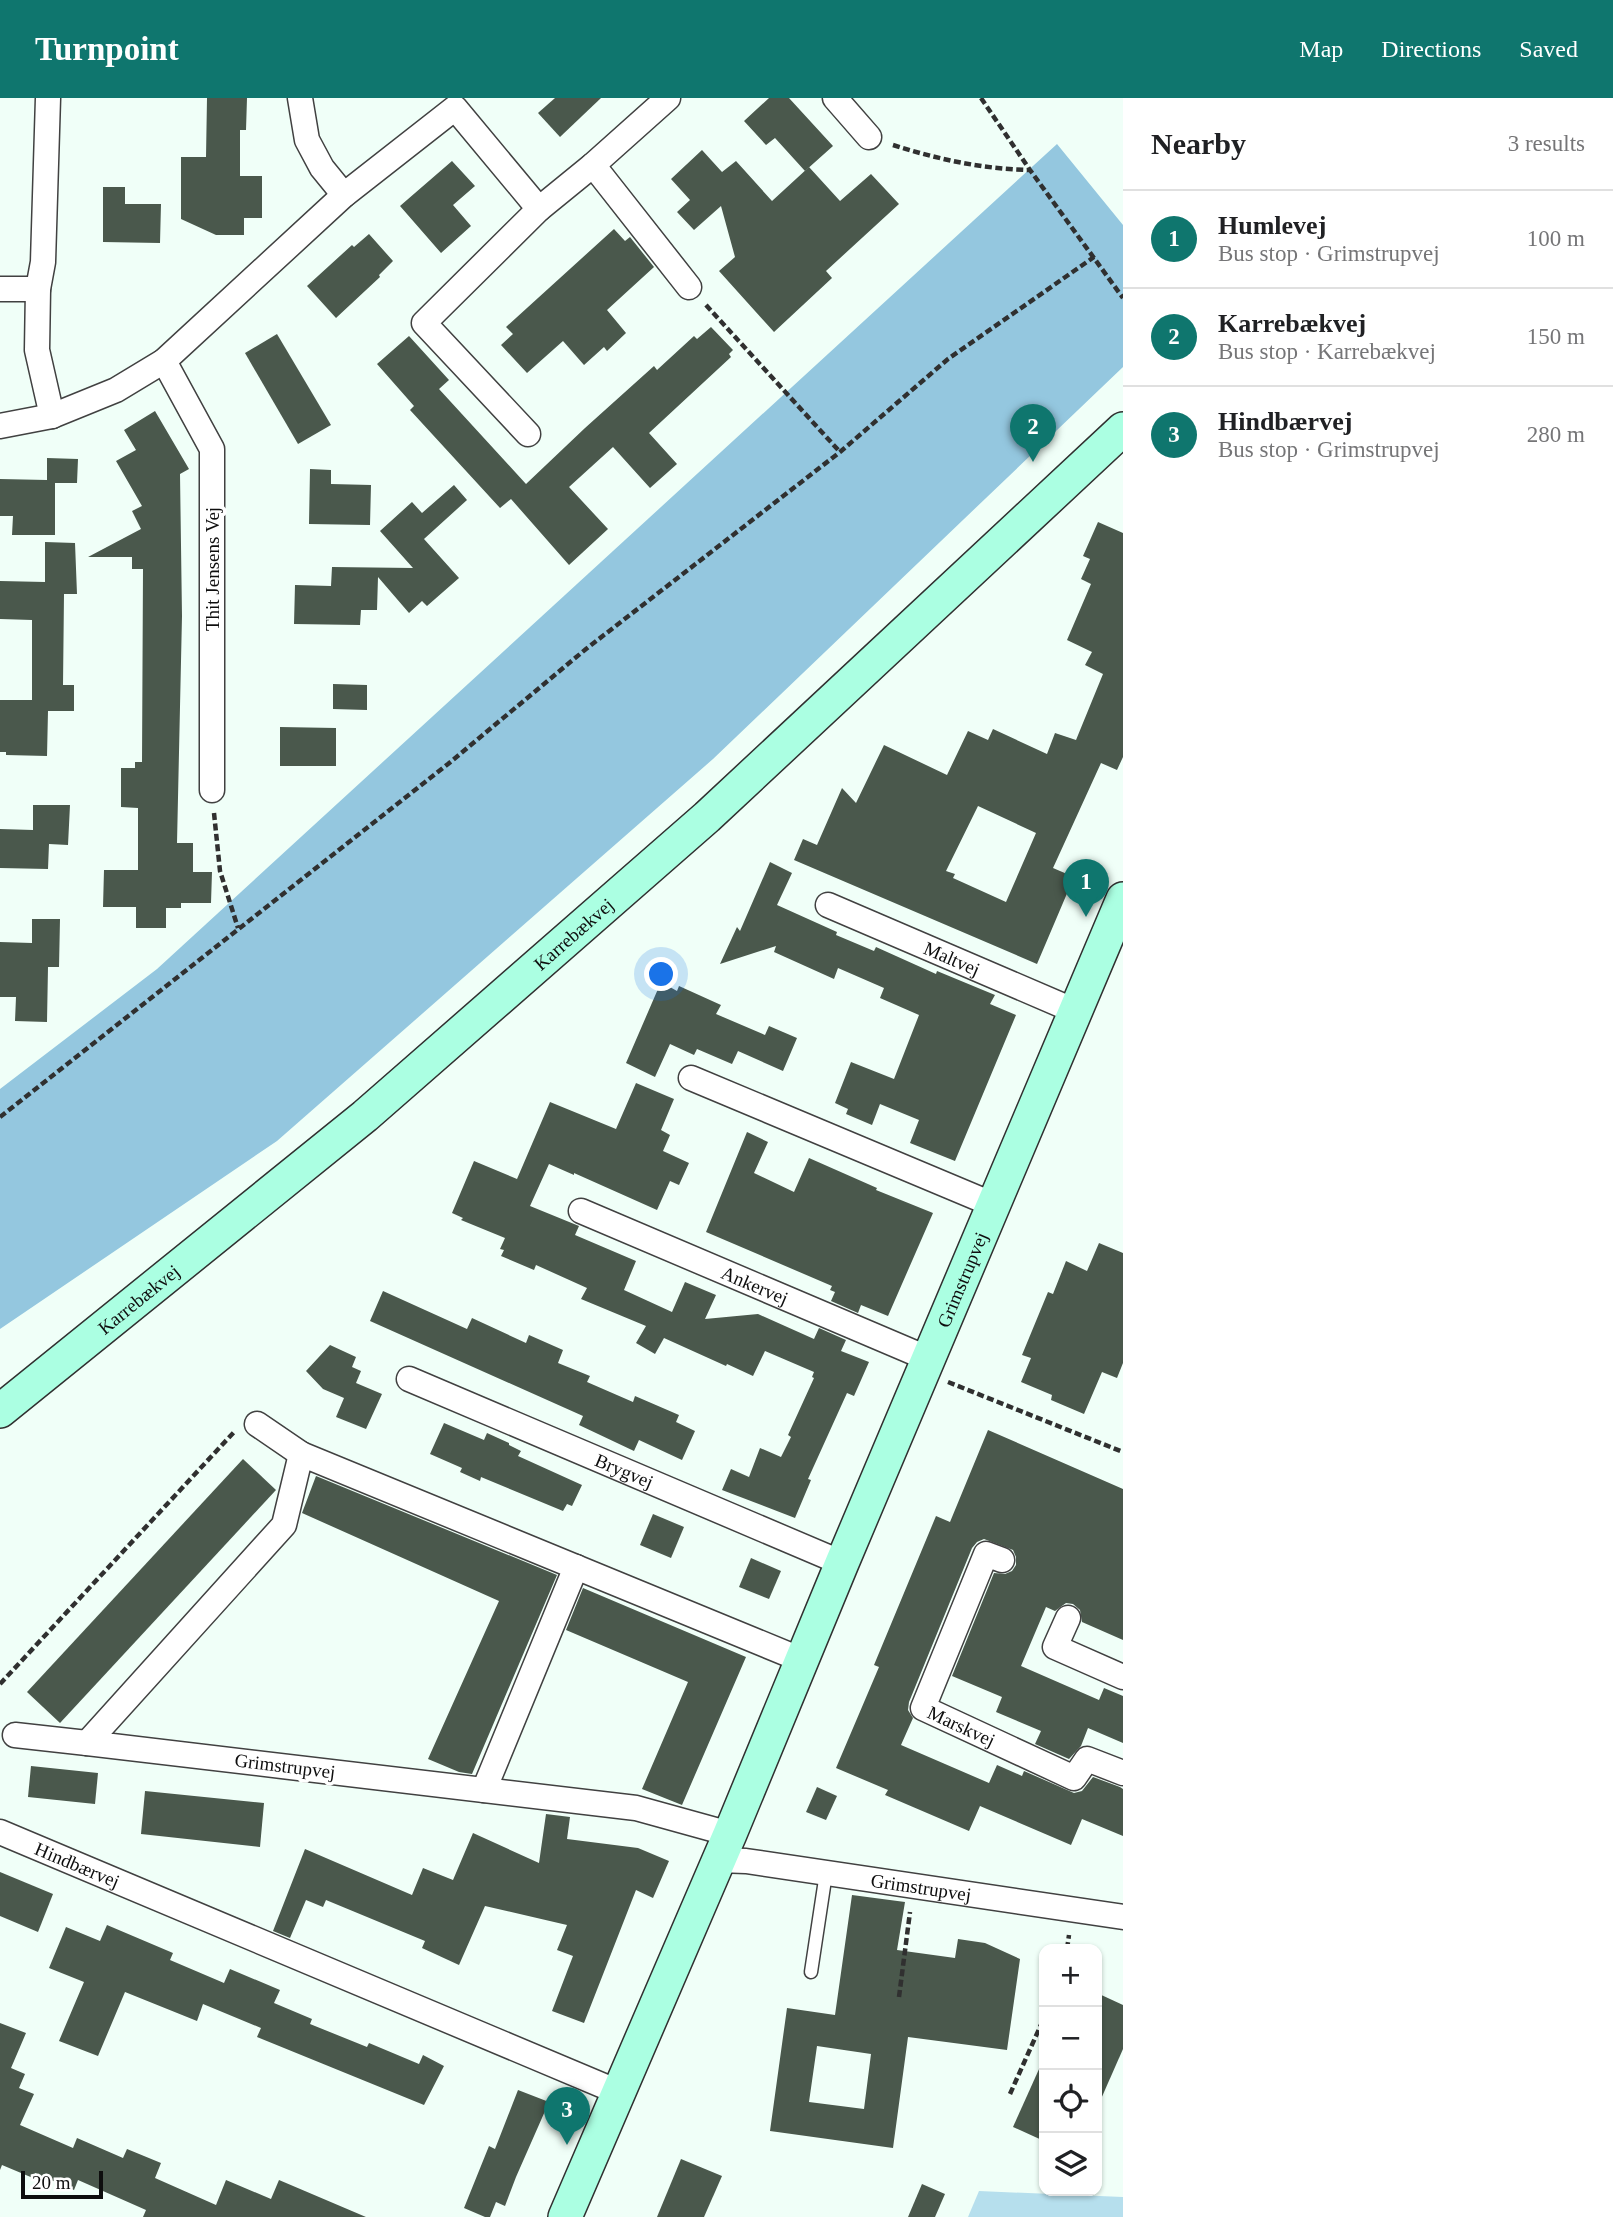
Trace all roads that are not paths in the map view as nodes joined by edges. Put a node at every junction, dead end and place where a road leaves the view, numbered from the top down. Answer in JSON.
{"nodes":[{"id":1,"x":48,"y":98,"type":"edge"},
{"id":2,"x":300,"y":98,"type":"edge"},
{"id":3,"x":668,"y":98,"type":"edge"},
{"id":4,"x":835,"y":98,"type":"edge"},
{"id":5,"x":869,"y":137,"type":"road end"},
{"id":6,"x":593,"y":165,"type":"junction"},
{"id":7,"x":344,"y":195,"type":"junction"},
{"id":8,"x":539,"y":209,"type":"junction"},
{"id":9,"x":689,"y":287,"type":"road end"},
{"id":10,"x":0,"y":289,"type":"edge"},
{"id":11,"x":38,"y":289,"type":"junction"},
{"id":12,"x":164,"y":362,"type":"junction"},
{"id":13,"x":52,"y":416,"type":"junction"},
{"id":14,"x":0,"y":426,"type":"edge"},
{"id":15,"x":1123,"y":429,"type":"edge"},
{"id":16,"x":528,"y":434,"type":"dead end"},
{"id":17,"x":212,"y":790,"type":"road end"},
{"id":18,"x":1123,"y":899,"type":"edge"},
{"id":19,"x":828,"y":905,"type":"dead end"},
{"id":20,"x":1075,"y":1011,"type":"junction"},
{"id":21,"x":691,"y":1078,"type":"dead end"},
{"id":22,"x":994,"y":1205,"type":"junction"},
{"id":23,"x":581,"y":1211,"type":"dead end"},
{"id":24,"x":927,"y":1364,"type":"junction"},
{"id":25,"x":409,"y":1379,"type":"dead end"},
{"id":26,"x":0,"y":1411,"type":"edge"},
{"id":27,"x":257,"y":1424,"type":"road end"},
{"id":28,"x":300,"y":1454,"type":"junction"},
{"id":29,"x":1002,"y":1560,"type":"dead end"},
{"id":30,"x":842,"y":1563,"type":"junction"},
{"id":31,"x":576,"y":1567,"type":"junction"},
{"id":32,"x":1068,"y":1618,"type":"dead end"},
{"id":33,"x":802,"y":1660,"type":"junction"},
{"id":34,"x":1123,"y":1677,"type":"edge"},
{"id":35,"x":15,"y":1735,"type":"dead end"},
{"id":36,"x":87,"y":1743,"type":"junction"},
{"id":37,"x":1123,"y":1773,"type":"edge"},
{"id":38,"x":484,"y":1790,"type":"junction"},
{"id":39,"x":0,"y":1832,"type":"edge"},
{"id":40,"x":724,"y":1847,"type":"junction"},
{"id":41,"x":826,"y":1873,"type":"junction"},
{"id":42,"x":1123,"y":1917,"type":"edge"},
{"id":43,"x":811,"y":1972,"type":"dead end"},
{"id":44,"x":618,"y":2092,"type":"junction"},
{"id":45,"x":565,"y":2217,"type":"edge"}],
"edges":[{"from":1,"to":11,"type":"street"},
{"from":2,"to":7,"type":"street"},
{"from":3,"to":6,"type":"street"},
{"from":4,"to":5,"type":"street"},
{"from":6,"to":8,"type":"street"},
{"from":6,"to":9,"type":"street"},
{"from":7,"to":8,"type":"street"},
{"from":7,"to":12,"type":"street"},
{"from":8,"to":16,"type":"street"},
{"from":10,"to":11,"type":"street"},
{"from":11,"to":13,"type":"street"},
{"from":12,"to":13,"type":"street"},
{"from":12,"to":17,"type":"street","name":"Thit Jensens Vej"},
{"from":13,"to":14,"type":"street"},
{"from":15,"to":26,"type":"street","name":"Karrebækvej"},
{"from":18,"to":20,"type":"street","name":"Grimstrupvej"},
{"from":19,"to":20,"type":"street","name":"Maltvej"},
{"from":20,"to":22,"type":"street","name":"Grimstrupvej"},
{"from":21,"to":22,"type":"street"},
{"from":22,"to":24,"type":"street","name":"Grimstrupvej"},
{"from":23,"to":24,"type":"street","name":"Ankervej"},
{"from":24,"to":30,"type":"street","name":"Grimstrupvej"},
{"from":25,"to":30,"type":"street","name":"Brygvej"},
{"from":27,"to":28,"type":"street"},
{"from":28,"to":31,"type":"street"},
{"from":28,"to":36,"type":"street"},
{"from":29,"to":37,"type":"street","name":"Marskvej"},
{"from":30,"to":33,"type":"street","name":"Grimstrupvej"},
{"from":31,"to":33,"type":"street"},
{"from":31,"to":38,"type":"street"},
{"from":32,"to":34,"type":"street"},
{"from":33,"to":40,"type":"street","name":"Grimstrupvej"},
{"from":35,"to":36,"type":"street","name":"Grimstrupvej"},
{"from":36,"to":38,"type":"street","name":"Grimstrupvej"},
{"from":38,"to":40,"type":"street","name":"Grimstrupvej"},
{"from":39,"to":44,"type":"street","name":"Hindbærvej"},
{"from":40,"to":41,"type":"street","name":"Grimstrupvej"},
{"from":40,"to":44,"type":"street","name":"Grimstrupvej"},
{"from":41,"to":42,"type":"street","name":"Grimstrupvej"},
{"from":41,"to":43,"type":"lane"},
{"from":44,"to":45,"type":"street","name":"Grimstrupvej"}]}
